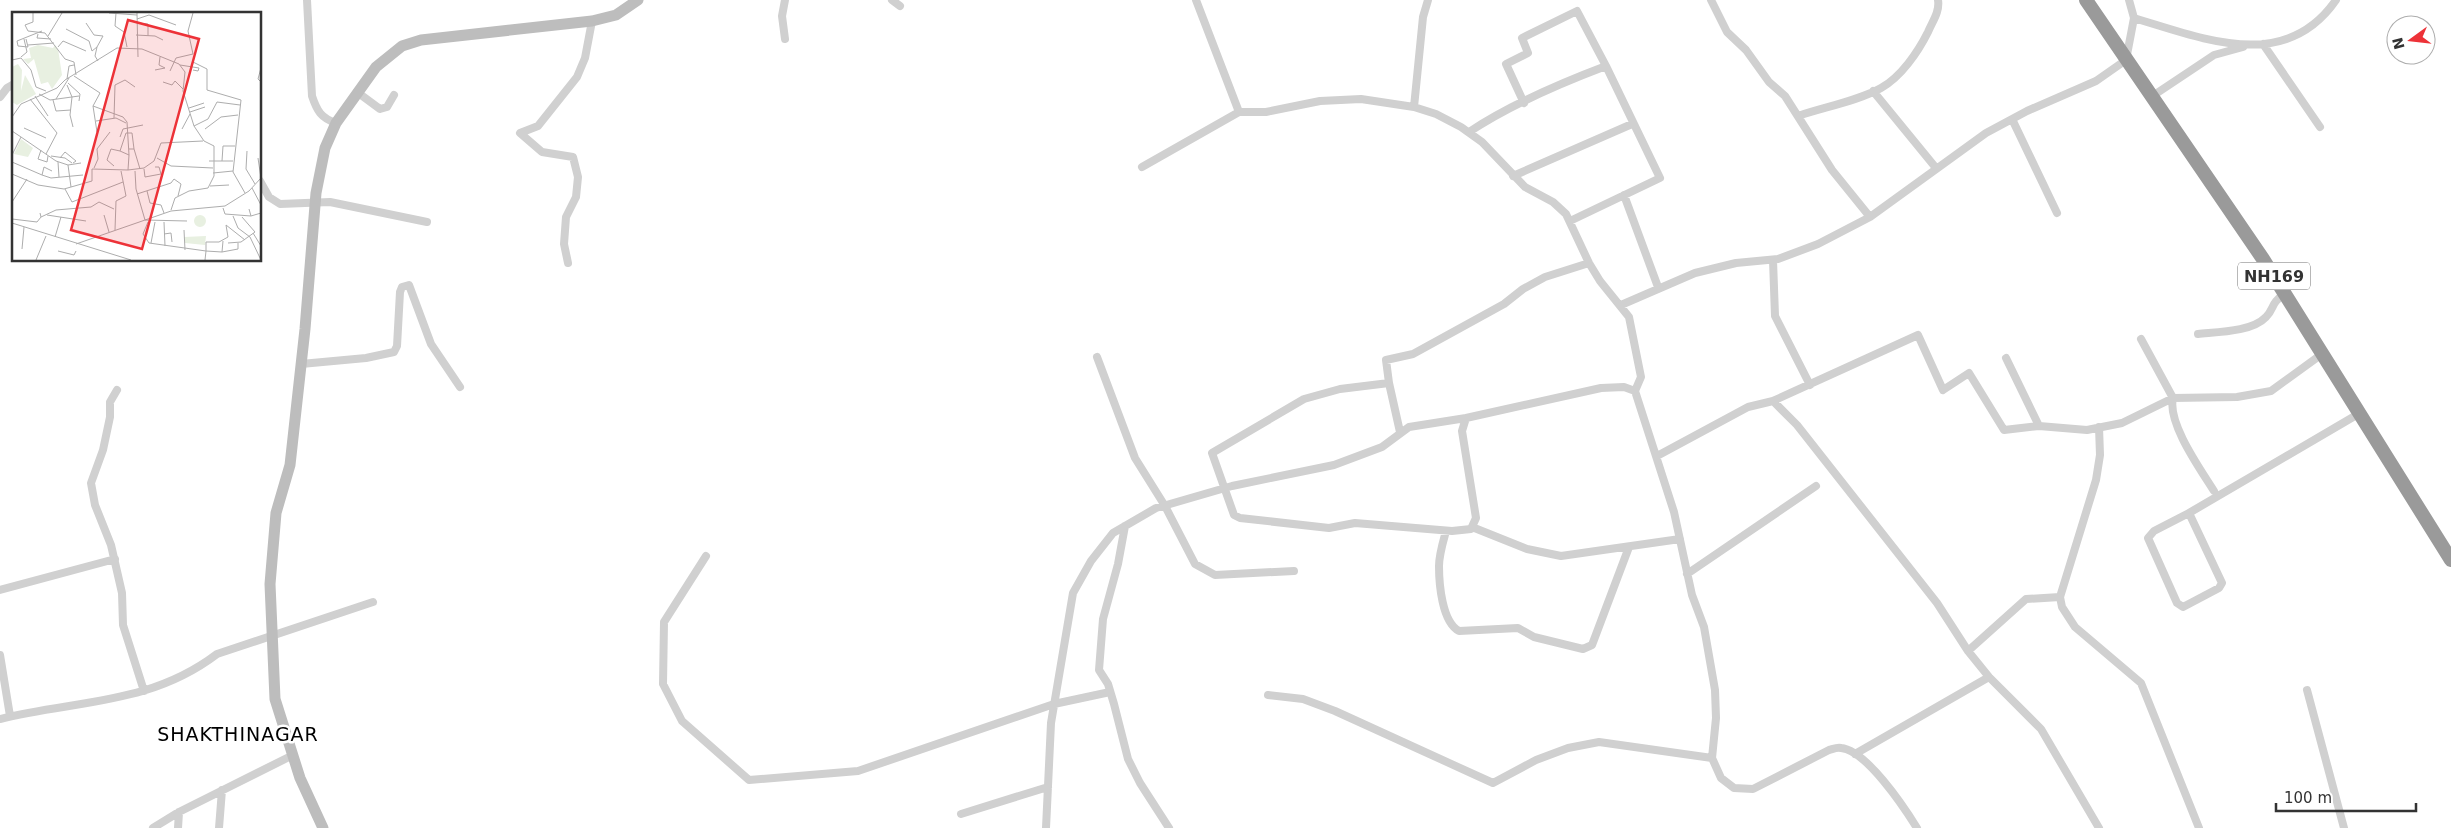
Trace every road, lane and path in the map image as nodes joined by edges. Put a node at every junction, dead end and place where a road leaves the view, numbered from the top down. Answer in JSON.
{"nodes":[{"id":1,"x":307,"y":0,"type":"edge"},
{"id":2,"x":638,"y":0,"type":"edge"},
{"id":3,"x":785,"y":0,"type":"edge"},
{"id":4,"x":892,"y":0,"type":"edge"},
{"id":5,"x":1196,"y":0,"type":"edge"},
{"id":6,"x":1428,"y":0,"type":"edge"},
{"id":7,"x":1711,"y":0,"type":"edge"},
{"id":8,"x":1938,"y":0,"type":"edge"},
{"id":9,"x":2086,"y":0,"type":"edge"},
{"id":10,"x":2129,"y":0,"type":"edge"},
{"id":11,"x":2336,"y":0,"type":"edge"},
{"id":12,"x":900,"y":6,"type":"dead end"},
{"id":13,"x":2134,"y":18,"type":"junction"},
{"id":14,"x":592,"y":21,"type":"junction"},
{"id":15,"x":786,"y":39,"type":"dead end"},
{"id":16,"x":2263,"y":44,"type":"junction"},
{"id":17,"x":2246,"y":46,"type":"junction"},
{"id":18,"x":2126,"y":60,"type":"junction"},
{"id":19,"x":1606,"y":66,"type":"junction"},
{"id":20,"x":12,"y":85,"type":"edge"},
{"id":21,"x":1873,"y":91,"type":"junction"},
{"id":22,"x":357,"y":92,"type":"junction"},
{"id":23,"x":394,"y":95,"type":"dead end"},
{"id":24,"x":2152,"y":96,"type":"junction"},
{"id":25,"x":0,"y":97,"type":"edge"},
{"id":26,"x":1524,"y":103,"type":"junction"},
{"id":27,"x":1414,"y":107,"type":"junction"},
{"id":28,"x":1239,"y":112,"type":"junction"},
{"id":29,"x":1798,"y":116,"type":"junction"},
{"id":30,"x":2012,"y":119,"type":"junction"},
{"id":31,"x":336,"y":123,"type":"junction"},
{"id":32,"x":1632,"y":124,"type":"junction"},
{"id":33,"x":2320,"y":127,"type":"dead end"},
{"id":34,"x":1469,"y":132,"type":"junction"},
{"id":35,"x":1142,"y":167,"type":"dead end"},
{"id":36,"x":1936,"y":168,"type":"junction"},
{"id":37,"x":1513,"y":176,"type":"junction"},
{"id":38,"x":261,"y":183,"type":"edge"},
{"id":39,"x":1624,"y":195,"type":"junction"},
{"id":40,"x":315,"y":202,"type":"junction"},
{"id":41,"x":2057,"y":213,"type":"dead end"},
{"id":42,"x":1870,"y":217,"type":"junction"},
{"id":43,"x":1570,"y":221,"type":"junction"},
{"id":44,"x":427,"y":222,"type":"dead end"},
{"id":45,"x":1773,"y":260,"type":"junction"},
{"id":46,"x":568,"y":263,"type":"dead end"},
{"id":47,"x":1589,"y":263,"type":"junction"},
{"id":48,"x":1658,"y":288,"type":"junction"},
{"id":49,"x":2285,"y":294,"type":"junction"},
{"id":50,"x":1621,"y":306,"type":"junction"},
{"id":51,"x":2198,"y":334,"type":"dead end"},
{"id":52,"x":2142,"y":339,"type":"dead end"},
{"id":53,"x":2322,"y":354,"type":"junction"},
{"id":54,"x":1097,"y":357,"type":"dead end"},
{"id":55,"x":2006,"y":358,"type":"dead end"},
{"id":56,"x":301,"y":364,"type":"junction"},
{"id":57,"x":1389,"y":383,"type":"junction"},
{"id":58,"x":1810,"y":386,"type":"junction"},
{"id":59,"x":460,"y":388,"type":"dead end"},
{"id":60,"x":116,"y":390,"type":"dead end"},
{"id":61,"x":1635,"y":391,"type":"junction"},
{"id":62,"x":2173,"y":398,"type":"junction"},
{"id":63,"x":1773,"y":402,"type":"junction"},
{"id":64,"x":2360,"y":413,"type":"junction"},
{"id":65,"x":1466,"y":418,"type":"junction"},
{"id":66,"x":2039,"y":426,"type":"junction"},
{"id":67,"x":2099,"y":427,"type":"junction"},
{"id":68,"x":1400,"y":432,"type":"junction"},
{"id":69,"x":1657,"y":456,"type":"junction"},
{"id":70,"x":1816,"y":486,"type":"dead end"},
{"id":71,"x":1223,"y":489,"type":"junction"},
{"id":72,"x":2214,"y":491,"type":"dead end"},
{"id":73,"x":1165,"y":506,"type":"junction"},
{"id":74,"x":2189,"y":513,"type":"junction"},
{"id":75,"x":1125,"y":526,"type":"junction"},
{"id":76,"x":1472,"y":527,"type":"junction"},
{"id":77,"x":1446,"y":531,"type":"junction"},
{"id":78,"x":1680,"y":539,"type":"junction"},
{"id":79,"x":1629,"y":547,"type":"junction"},
{"id":80,"x":706,"y":556,"type":"dead end"},
{"id":81,"x":115,"y":560,"type":"junction"},
{"id":82,"x":2451,"y":560,"type":"edge"},
{"id":83,"x":1294,"y":571,"type":"dead end"},
{"id":84,"x":1687,"y":574,"type":"junction"},
{"id":85,"x":0,"y":590,"type":"edge"},
{"id":86,"x":2060,"y":596,"type":"junction"},
{"id":87,"x":373,"y":602,"type":"dead end"},
{"id":88,"x":272,"y":637,"type":"junction"},
{"id":89,"x":1968,"y":651,"type":"junction"},
{"id":90,"x":0,"y":654,"type":"edge"},
{"id":91,"x":1989,"y":677,"type":"junction"},
{"id":92,"x":2307,"y":690,"type":"dead end"},
{"id":93,"x":144,"y":692,"type":"junction"},
{"id":94,"x":1110,"y":692,"type":"junction"},
{"id":95,"x":1268,"y":695,"type":"dead end"},
{"id":96,"x":1054,"y":704,"type":"junction"},
{"id":97,"x":10,"y":716,"type":"junction"},
{"id":98,"x":0,"y":719,"type":"edge"},
{"id":99,"x":1855,"y":754,"type":"junction"},
{"id":100,"x":293,"y":755,"type":"junction"},
{"id":101,"x":1712,"y":758,"type":"junction"},
{"id":102,"x":1048,"y":787,"type":"junction"},
{"id":103,"x":222,"y":790,"type":"junction"},
{"id":104,"x":179,"y":812,"type":"junction"},
{"id":105,"x":961,"y":814,"type":"dead end"},
{"id":106,"x":152,"y":828,"type":"edge"},
{"id":107,"x":178,"y":828,"type":"edge"},
{"id":108,"x":219,"y":828,"type":"edge"},
{"id":109,"x":322,"y":828,"type":"edge"},
{"id":110,"x":1046,"y":828,"type":"edge"},
{"id":111,"x":1168,"y":828,"type":"edge"},
{"id":112,"x":1917,"y":828,"type":"edge"},
{"id":113,"x":2100,"y":828,"type":"edge"},
{"id":114,"x":2199,"y":828,"type":"edge"},
{"id":115,"x":2344,"y":828,"type":"edge"}],
"edges":[{"from":1,"to":31,"type":"street"},
{"from":2,"to":14,"type":"street"},
{"from":3,"to":15,"type":"street"},
{"from":4,"to":12,"type":"street"},
{"from":5,"to":28,"type":"street"},
{"from":6,"to":27,"type":"street"},
{"from":7,"to":29,"type":"street"},
{"from":8,"to":21,"type":"street"},
{"from":9,"to":18,"type":"highway","number":"NH169"},
{"from":10,"to":13,"type":"street"},
{"from":11,"to":16,"type":"street"},
{"from":13,"to":17,"type":"street"},
{"from":13,"to":18,"type":"street"},
{"from":14,"to":22,"type":"street"},
{"from":14,"to":46,"type":"street"},
{"from":16,"to":17,"type":"street"},
{"from":16,"to":33,"type":"street"},
{"from":17,"to":24,"type":"street"},
{"from":18,"to":24,"type":"highway","number":"NH169"},
{"from":18,"to":30,"type":"street"},
{"from":19,"to":26,"type":"street"},
{"from":19,"to":26,"type":"street"},
{"from":19,"to":32,"type":"street"},
{"from":20,"to":25,"type":"street"},
{"from":21,"to":29,"type":"street"},
{"from":21,"to":36,"type":"street"},
{"from":22,"to":23,"type":"street"},
{"from":22,"to":31,"type":"street"},
{"from":24,"to":49,"type":"highway","number":"NH169"},
{"from":26,"to":34,"type":"street"},
{"from":27,"to":28,"type":"street"},
{"from":27,"to":34,"type":"street"},
{"from":28,"to":35,"type":"street"},
{"from":29,"to":42,"type":"street"},
{"from":30,"to":36,"type":"street"},
{"from":30,"to":41,"type":"street"},
{"from":31,"to":40,"type":"street"},
{"from":32,"to":37,"type":"street"},
{"from":32,"to":39,"type":"street"},
{"from":34,"to":37,"type":"street"},
{"from":36,"to":42,"type":"street"},
{"from":37,"to":43,"type":"street"},
{"from":38,"to":40,"type":"street"},
{"from":39,"to":43,"type":"street"},
{"from":39,"to":48,"type":"street"},
{"from":40,"to":44,"type":"street"},
{"from":40,"to":56,"type":"street"},
{"from":42,"to":45,"type":"street"},
{"from":43,"to":47,"type":"street"},
{"from":45,"to":48,"type":"street"},
{"from":45,"to":58,"type":"street"},
{"from":47,"to":50,"type":"street"},
{"from":47,"to":57,"type":"street"},
{"from":48,"to":50,"type":"street"},
{"from":49,"to":51,"type":"street"},
{"from":49,"to":53,"type":"highway","number":"NH169"},
{"from":50,"to":61,"type":"street"},
{"from":52,"to":62,"type":"street"},
{"from":53,"to":62,"type":"street"},
{"from":53,"to":64,"type":"highway","number":"NH169"},
{"from":54,"to":73,"type":"street"},
{"from":55,"to":66,"type":"street"},
{"from":56,"to":59,"type":"street"},
{"from":56,"to":88,"type":"street"},
{"from":57,"to":68,"type":"street"},
{"from":57,"to":71,"type":"street"},
{"from":58,"to":63,"type":"street"},
{"from":58,"to":66,"type":"street"},
{"from":60,"to":81,"type":"street"},
{"from":61,"to":65,"type":"street"},
{"from":61,"to":69,"type":"street"},
{"from":62,"to":67,"type":"street"},
{"from":62,"to":72,"type":"street"},
{"from":63,"to":69,"type":"street"},
{"from":63,"to":89,"type":"street"},
{"from":64,"to":74,"type":"street"},
{"from":64,"to":82,"type":"highway","number":"NH169"},
{"from":65,"to":68,"type":"street"},
{"from":65,"to":76,"type":"street"},
{"from":66,"to":67,"type":"street"},
{"from":67,"to":86,"type":"street"},
{"from":68,"to":71,"type":"street"},
{"from":69,"to":78,"type":"street"},
{"from":70,"to":84,"type":"street"},
{"from":71,"to":73,"type":"street"},
{"from":71,"to":77,"type":"street"},
{"from":73,"to":75,"type":"street"},
{"from":73,"to":83,"type":"street"},
{"from":74,"to":74,"type":"street"},
{"from":75,"to":94,"type":"street"},
{"from":75,"to":96,"type":"street"},
{"from":76,"to":77,"type":"street"},
{"from":76,"to":79,"type":"street"},
{"from":77,"to":79,"type":"street"},
{"from":78,"to":79,"type":"street"},
{"from":78,"to":84,"type":"street"},
{"from":80,"to":96,"type":"street"},
{"from":81,"to":85,"type":"street"},
{"from":81,"to":93,"type":"street"},
{"from":84,"to":101,"type":"street"},
{"from":86,"to":89,"type":"street"},
{"from":86,"to":114,"type":"street"},
{"from":87,"to":88,"type":"street"},
{"from":88,"to":93,"type":"street"},
{"from":88,"to":100,"type":"street"},
{"from":89,"to":91,"type":"street"},
{"from":90,"to":97,"type":"street"},
{"from":91,"to":99,"type":"street"},
{"from":91,"to":113,"type":"street"},
{"from":92,"to":115,"type":"street"},
{"from":93,"to":97,"type":"street"},
{"from":94,"to":96,"type":"street"},
{"from":94,"to":111,"type":"street"},
{"from":95,"to":101,"type":"street"},
{"from":96,"to":102,"type":"street"},
{"from":97,"to":98,"type":"street"},
{"from":99,"to":101,"type":"street"},
{"from":99,"to":112,"type":"street"},
{"from":100,"to":103,"type":"street"},
{"from":100,"to":109,"type":"street"},
{"from":102,"to":105,"type":"street"},
{"from":102,"to":110,"type":"street"},
{"from":103,"to":104,"type":"street"},
{"from":103,"to":108,"type":"street"},
{"from":104,"to":106,"type":"street"},
{"from":104,"to":107,"type":"street"}]}
